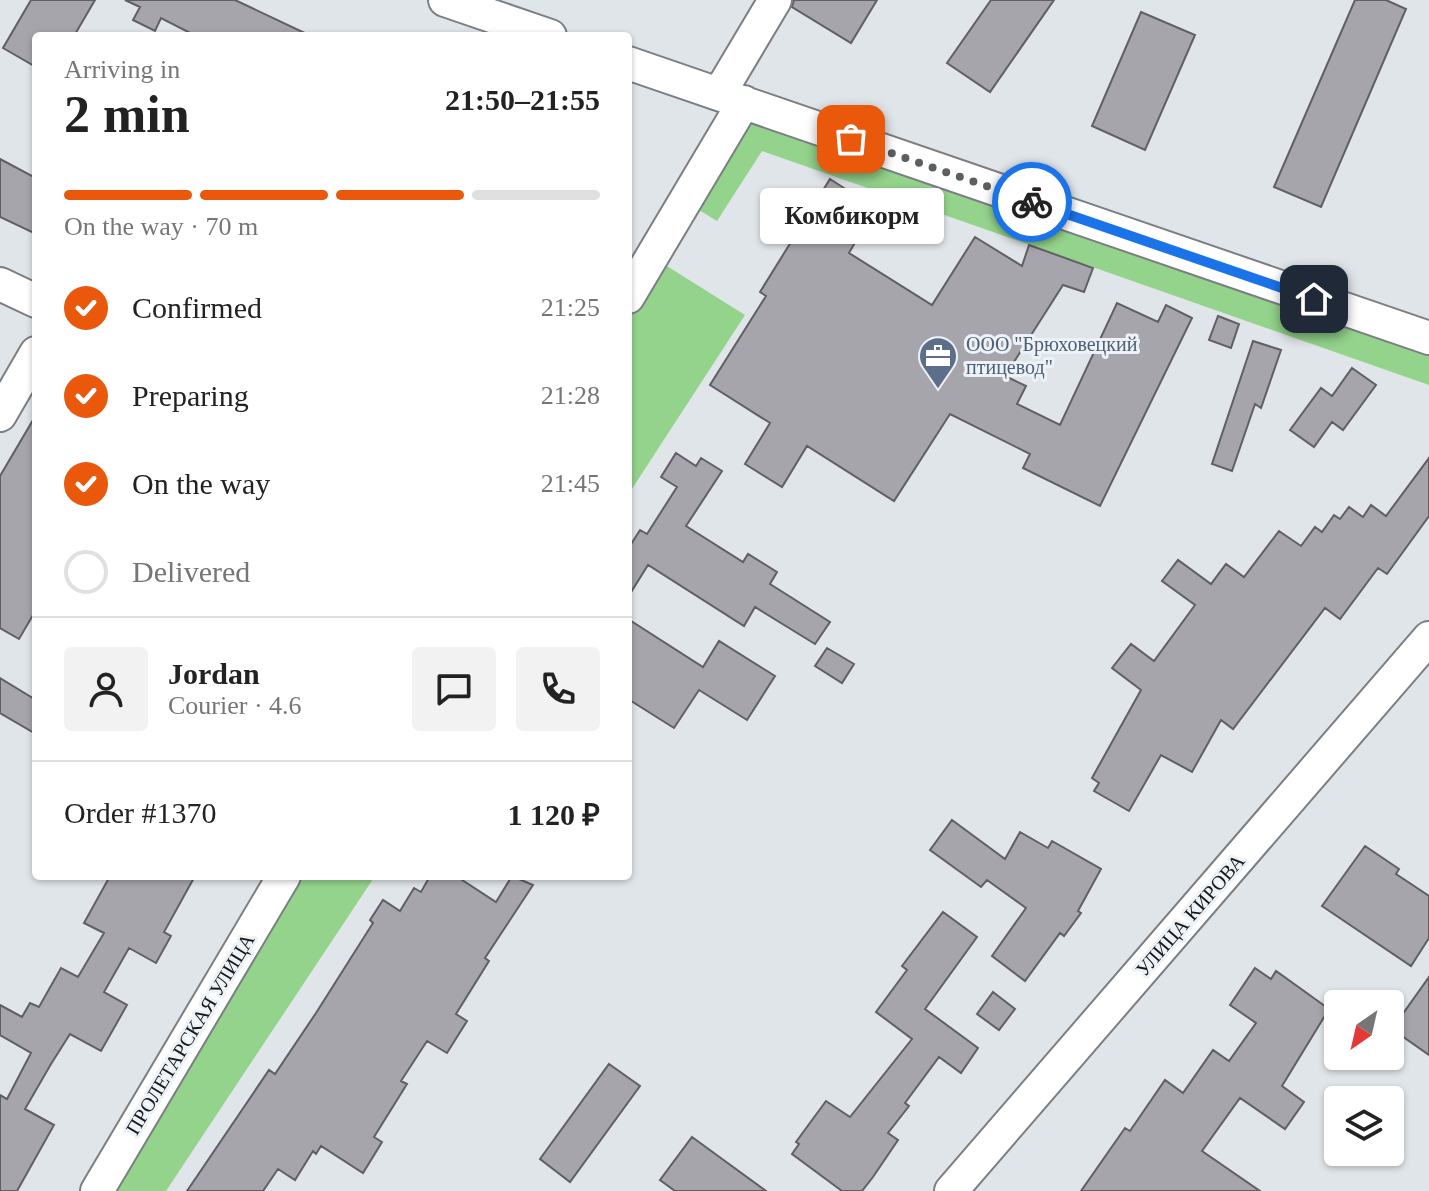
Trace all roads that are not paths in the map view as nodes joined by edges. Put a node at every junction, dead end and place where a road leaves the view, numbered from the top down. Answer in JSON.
{"nodes":[{"id":1,"x":445,"y":0,"type":"edge"},
{"id":2,"x":775,"y":0,"type":"edge"},
{"id":3,"x":538,"y":32,"type":"edge"},
{"id":4,"x":632,"y":64,"type":"edge"},
{"id":5,"x":731,"y":98,"type":"junction"},
{"id":6,"x":0,"y":284,"type":"edge"},
{"id":7,"x":632,"y":289,"type":"edge"},
{"id":8,"x":32,"y":299,"type":"edge"},
{"id":9,"x":1429,"y":338,"type":"edge"},
{"id":10,"x":32,"y":360,"type":"edge"},
{"id":11,"x":0,"y":415,"type":"edge"},
{"id":12,"x":1429,"y":638,"type":"edge"},
{"id":13,"x":282,"y":880,"type":"edge"},
{"id":14,"x":97,"y":1191,"type":"edge"},
{"id":15,"x":951,"y":1191,"type":"edge"}],
"edges":[{"from":1,"to":3,"type":"street"},
{"from":2,"to":5,"type":"street"},
{"from":4,"to":5,"type":"street"},
{"from":5,"to":7,"type":"street"},
{"from":5,"to":9,"type":"street"},
{"from":6,"to":8,"type":"street"},
{"from":10,"to":11,"type":"street"},
{"from":12,"to":15,"type":"street","name":"УЛИЦА КИРОВА"},
{"from":13,"to":14,"type":"street","name":"ПРОЛЕТАРСКАЯ УЛИЦА"}]}
